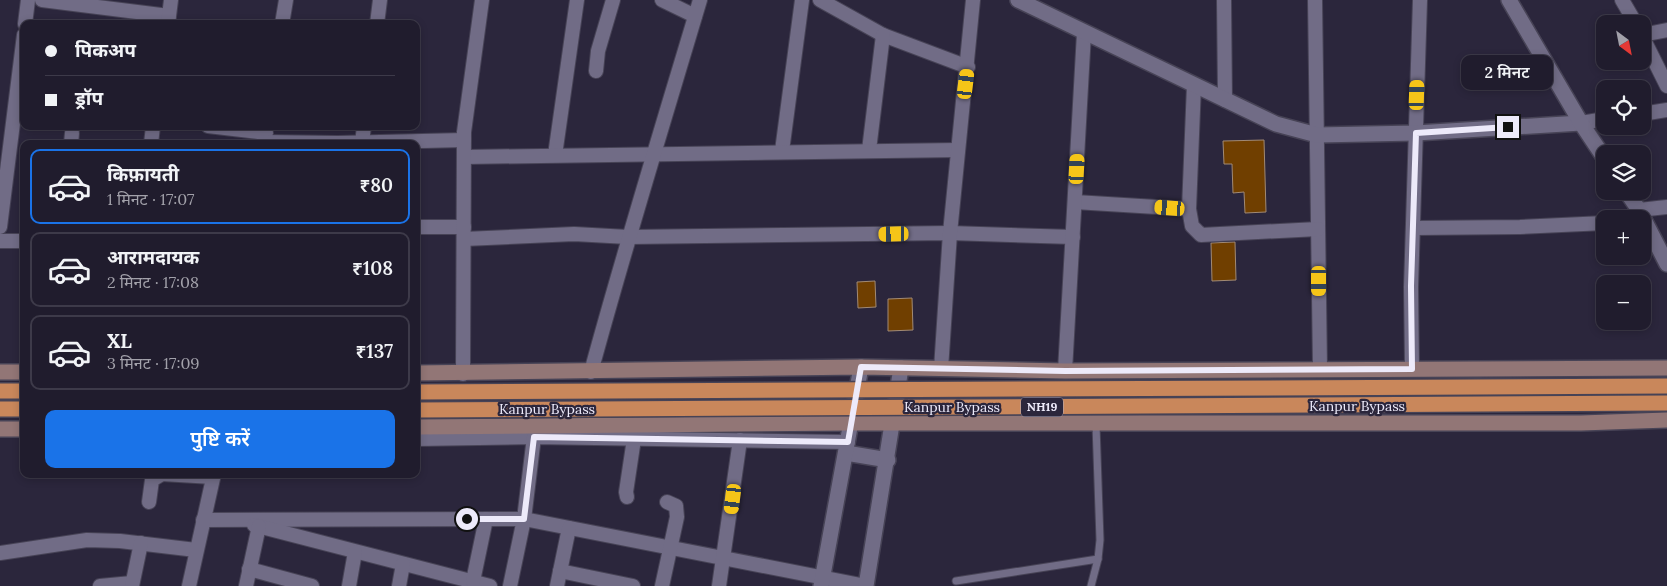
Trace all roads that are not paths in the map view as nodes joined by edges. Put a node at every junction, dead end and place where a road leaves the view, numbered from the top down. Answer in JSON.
{"nodes":[{"id":1,"x":28,"y":0,"type":"edge"},
{"id":2,"x":42,"y":0,"type":"edge"},
{"id":3,"x":171,"y":0,"type":"edge"},
{"id":4,"x":286,"y":0,"type":"edge"},
{"id":5,"x":380,"y":0,"type":"edge"},
{"id":6,"x":482,"y":0,"type":"edge"},
{"id":7,"x":577,"y":0,"type":"edge"},
{"id":8,"x":613,"y":0,"type":"edge"},
{"id":9,"x":662,"y":0,"type":"edge"},
{"id":10,"x":700,"y":0,"type":"edge"},
{"id":11,"x":802,"y":0,"type":"edge"},
{"id":12,"x":820,"y":0,"type":"edge"},
{"id":13,"x":973,"y":0,"type":"edge"},
{"id":14,"x":1018,"y":0,"type":"edge"},
{"id":15,"x":1224,"y":0,"type":"edge"},
{"id":16,"x":1315,"y":0,"type":"edge"},
{"id":17,"x":1420,"y":0,"type":"edge"},
{"id":18,"x":1509,"y":0,"type":"edge"},
{"id":19,"x":1622,"y":0,"type":"edge"},
{"id":20,"x":1631,"y":15,"type":"edge"},
{"id":21,"x":695,"y":16,"type":"junction"},
{"id":22,"x":26,"y":20,"type":"edge"},
{"id":23,"x":168,"y":20,"type":"edge"},
{"id":24,"x":283,"y":20,"type":"edge"},
{"id":25,"x":378,"y":20,"type":"edge"},
{"id":26,"x":1667,"y":30,"type":"edge"},
{"id":27,"x":1084,"y":33,"type":"junction"},
{"id":28,"x":1651,"y":33,"type":"edge"},
{"id":29,"x":884,"y":35,"type":"junction"},
{"id":30,"x":1651,"y":53,"type":"edge"},
{"id":31,"x":20,"y":67,"type":"edge"},
{"id":32,"x":968,"y":67,"type":"junction"},
{"id":33,"x":596,"y":72,"type":"dead end"},
{"id":34,"x":1194,"y":85,"type":"junction"},
{"id":35,"x":1667,"y":86,"type":"edge"},
{"id":36,"x":1225,"y":100,"type":"junction"},
{"id":37,"x":1667,"y":110,"type":"edge"},
{"id":38,"x":1651,"y":113,"type":"edge"},
{"id":39,"x":1596,"y":120,"type":"edge"},
{"id":40,"x":1581,"y":123,"type":"junction"},
{"id":41,"x":231,"y":130,"type":"edge"},
{"id":42,"x":1416,"y":133,"type":"junction"},
{"id":43,"x":1317,"y":135,"type":"junction"},
{"id":44,"x":266,"y":136,"type":"edge"},
{"id":45,"x":330,"y":140,"type":"edge"},
{"id":46,"x":464,"y":140,"type":"junction"},
{"id":47,"x":420,"y":141,"type":"edge"},
{"id":48,"x":1596,"y":146,"type":"edge"},
{"id":49,"x":869,"y":150,"type":"junction"},
{"id":50,"x":958,"y":150,"type":"junction"},
{"id":51,"x":782,"y":151,"type":"junction"},
{"id":52,"x":655,"y":153,"type":"junction"},
{"id":53,"x":555,"y":155,"type":"junction"},
{"id":54,"x":464,"y":157,"type":"junction"},
{"id":55,"x":1075,"y":202,"type":"junction"},
{"id":56,"x":1667,"y":206,"type":"edge"},
{"id":57,"x":1189,"y":210,"type":"junction"},
{"id":58,"x":1651,"y":213,"type":"edge"},
{"id":59,"x":1596,"y":223,"type":"edge"},
{"id":60,"x":0,"y":227,"type":"edge"},
{"id":61,"x":420,"y":228,"type":"edge"},
{"id":62,"x":1414,"y":228,"type":"junction"},
{"id":63,"x":1318,"y":229,"type":"junction"},
{"id":64,"x":464,"y":233,"type":"junction"},
{"id":65,"x":950,"y":234,"type":"junction"},
{"id":66,"x":1651,"y":234,"type":"edge"},
{"id":67,"x":628,"y":237,"type":"junction"},
{"id":68,"x":1073,"y":237,"type":"junction"},
{"id":69,"x":0,"y":241,"type":"edge"},
{"id":70,"x":20,"y":241,"type":"edge"},
{"id":71,"x":1667,"y":264,"type":"edge"},
{"id":72,"x":861,"y":367,"type":"junction"},
{"id":73,"x":901,"y":368,"type":"junction"},
{"id":74,"x":1667,"y":368,"type":"edge"},
{"id":75,"x":941,"y":369,"type":"junction"},
{"id":76,"x":1320,"y":369,"type":"junction"},
{"id":77,"x":1412,"y":369,"type":"junction"},
{"id":78,"x":1065,"y":371,"type":"junction"},
{"id":79,"x":0,"y":372,"type":"edge"},
{"id":80,"x":20,"y":372,"type":"edge"},
{"id":81,"x":591,"y":372,"type":"junction"},
{"id":82,"x":420,"y":373,"type":"edge"},
{"id":83,"x":463,"y":374,"type":"junction"},
{"id":84,"x":1667,"y":386,"type":"edge"},
{"id":85,"x":0,"y":391,"type":"edge"},
{"id":86,"x":20,"y":391,"type":"edge"},
{"id":87,"x":420,"y":392,"type":"edge"},
{"id":88,"x":1667,"y":403,"type":"edge"},
{"id":89,"x":0,"y":409,"type":"edge"},
{"id":90,"x":20,"y":409,"type":"edge"},
{"id":91,"x":420,"y":410,"type":"edge"},
{"id":92,"x":1667,"y":420,"type":"edge"},
{"id":93,"x":851,"y":423,"type":"junction"},
{"id":94,"x":894,"y":424,"type":"junction"},
{"id":95,"x":1096,"y":425,"type":"junction"},
{"id":96,"x":420,"y":427,"type":"edge"},
{"id":97,"x":20,"y":428,"type":"edge"},
{"id":98,"x":0,"y":429,"type":"edge"},
{"id":99,"x":534,"y":437,"type":"junction"},
{"id":100,"x":634,"y":439,"type":"junction"},
{"id":101,"x":420,"y":440,"type":"edge"},
{"id":102,"x":740,"y":440,"type":"junction"},
{"id":103,"x":847,"y":447,"type":"junction"},
{"id":104,"x":888,"y":460,"type":"junction"},
{"id":105,"x":155,"y":478,"type":"edge"},
{"id":106,"x":213,"y":478,"type":"edge"},
{"id":107,"x":627,"y":497,"type":"dead end"},
{"id":108,"x":674,"y":500,"type":"dead end"},
{"id":109,"x":149,"y":502,"type":"dead end"},
{"id":110,"x":486,"y":519,"type":"junction"},
{"id":111,"x":524,"y":519,"type":"junction"},
{"id":112,"x":203,"y":520,"type":"junction"},
{"id":113,"x":234,"y":520,"type":"junction"},
{"id":114,"x":259,"y":526,"type":"junction"},
{"id":115,"x":569,"y":528,"type":"junction"},
{"id":116,"x":141,"y":543,"type":"junction"},
{"id":117,"x":669,"y":547,"type":"junction"},
{"id":118,"x":196,"y":550,"type":"junction"},
{"id":119,"x":355,"y":552,"type":"junction"},
{"id":120,"x":0,"y":553,"type":"edge"},
{"id":121,"x":725,"y":557,"type":"junction"},
{"id":122,"x":1098,"y":559,"type":"junction"},
{"id":123,"x":403,"y":564,"type":"junction"},
{"id":124,"x":249,"y":569,"type":"junction"},
{"id":125,"x":560,"y":571,"type":"junction"},
{"id":126,"x":822,"y":581,"type":"edge"},
{"id":127,"x":956,"y":581,"type":"dead end"},
{"id":128,"x":473,"y":582,"type":"junction"},
{"id":129,"x":132,"y":584,"type":"edge"},
{"id":130,"x":615,"y":584,"type":"edge"},
{"id":131,"x":306,"y":585,"type":"edge"},
{"id":132,"x":100,"y":586,"type":"edge"},
{"id":133,"x":189,"y":586,"type":"edge"},
{"id":134,"x":246,"y":586,"type":"edge"},
{"id":135,"x":349,"y":586,"type":"edge"},
{"id":136,"x":399,"y":586,"type":"edge"},
{"id":137,"x":490,"y":586,"type":"edge"},
{"id":138,"x":510,"y":586,"type":"edge"},
{"id":139,"x":557,"y":586,"type":"edge"},
{"id":140,"x":633,"y":586,"type":"edge"},
{"id":141,"x":662,"y":586,"type":"edge"},
{"id":142,"x":719,"y":586,"type":"edge"},
{"id":143,"x":866,"y":586,"type":"edge"},
{"id":144,"x":1091,"y":586,"type":"edge"}],
"edges":[{"from":1,"to":22,"type":"street"},
{"from":2,"to":23,"type":"street"},
{"from":3,"to":23,"type":"street"},
{"from":4,"to":24,"type":"street"},
{"from":5,"to":25,"type":"street"},
{"from":6,"to":46,"type":"street"},
{"from":7,"to":53,"type":"street"},
{"from":8,"to":33,"type":"street"},
{"from":9,"to":21,"type":"street"},
{"from":10,"to":21,"type":"street"},
{"from":11,"to":51,"type":"street"},
{"from":12,"to":29,"type":"street"},
{"from":13,"to":32,"type":"street"},
{"from":14,"to":27,"type":"street"},
{"from":15,"to":36,"type":"street"},
{"from":16,"to":43,"type":"street"},
{"from":17,"to":42,"type":"street"},
{"from":18,"to":40,"type":"street"},
{"from":19,"to":20,"type":"street"},
{"from":21,"to":52,"type":"street"},
{"from":26,"to":28,"type":"street"},
{"from":27,"to":34,"type":"street"},
{"from":27,"to":55,"type":"street"},
{"from":29,"to":32,"type":"street"},
{"from":29,"to":49,"type":"street"},
{"from":30,"to":35,"type":"street"},
{"from":31,"to":60,"type":"street"},
{"from":32,"to":50,"type":"street"},
{"from":34,"to":36,"type":"street"},
{"from":34,"to":57,"type":"street"},
{"from":36,"to":43,"type":"street"},
{"from":37,"to":38,"type":"street"},
{"from":39,"to":40,"type":"street"},
{"from":40,"to":42,"type":"street"},
{"from":40,"to":48,"type":"street"},
{"from":41,"to":44,"type":"street"},
{"from":42,"to":43,"type":"street"},
{"from":42,"to":62,"type":"street"},
{"from":43,"to":63,"type":"street"},
{"from":44,"to":45,"type":"street"},
{"from":46,"to":47,"type":"street"},
{"from":46,"to":54,"type":"street"},
{"from":49,"to":50,"type":"street"},
{"from":49,"to":51,"type":"street"},
{"from":50,"to":65,"type":"street"},
{"from":51,"to":52,"type":"street"},
{"from":52,"to":53,"type":"street"},
{"from":52,"to":67,"type":"street"},
{"from":53,"to":54,"type":"street"},
{"from":54,"to":64,"type":"street"},
{"from":55,"to":57,"type":"street"},
{"from":55,"to":68,"type":"street"},
{"from":56,"to":58,"type":"street"},
{"from":57,"to":63,"type":"street"},
{"from":59,"to":62,"type":"street"},
{"from":61,"to":64,"type":"street"},
{"from":62,"to":77,"type":"street"},
{"from":63,"to":76,"type":"street"},
{"from":64,"to":67,"type":"street"},
{"from":64,"to":83,"type":"street"},
{"from":65,"to":67,"type":"street"},
{"from":65,"to":68,"type":"street"},
{"from":65,"to":75,"type":"street"},
{"from":66,"to":71,"type":"street"},
{"from":67,"to":81,"type":"street"},
{"from":68,"to":78,"type":"street"},
{"from":69,"to":70,"type":"street"},
{"from":72,"to":73,"type":"main road"},
{"from":72,"to":81,"type":"main road"},
{"from":72,"to":93,"type":"street"},
{"from":73,"to":75,"type":"main road"},
{"from":73,"to":94,"type":"street"},
{"from":74,"to":77,"type":"main road"},
{"from":75,"to":78,"type":"main road"},
{"from":76,"to":77,"type":"main road"},
{"from":76,"to":78,"type":"main road"},
{"from":79,"to":80,"type":"main road"},
{"from":81,"to":83,"type":"main road"},
{"from":82,"to":83,"type":"main road"},
{"from":84,"to":87,"type":"highway","name":"Kanpur Bypass","number":"NH19","bridge":true},
{"from":85,"to":86,"type":"highway"},
{"from":88,"to":91,"type":"highway","name":"Kanpur Bypass","number":"NH19","bridge":true},
{"from":89,"to":90,"type":"highway"},
{"from":92,"to":95,"type":"main road"},
{"from":93,"to":94,"type":"main road"},
{"from":93,"to":96,"type":"main road"},
{"from":93,"to":103,"type":"street"},
{"from":94,"to":95,"type":"main road"},
{"from":94,"to":104,"type":"street"},
{"from":95,"to":122,"type":"lane"},
{"from":97,"to":98,"type":"main road"},
{"from":99,"to":100,"type":"street"},
{"from":99,"to":101,"type":"street"},
{"from":99,"to":111,"type":"street"},
{"from":100,"to":102,"type":"street"},
{"from":100,"to":107,"type":"street"},
{"from":102,"to":103,"type":"street"},
{"from":102,"to":121,"type":"street"},
{"from":103,"to":104,"type":"street"},
{"from":103,"to":126,"type":"street"},
{"from":104,"to":143,"type":"street"},
{"from":105,"to":109,"type":"street"},
{"from":106,"to":112,"type":"street"},
{"from":108,"to":117,"type":"street"},
{"from":110,"to":111,"type":"street"},
{"from":110,"to":113,"type":"street"},
{"from":110,"to":128,"type":"street"},
{"from":111,"to":115,"type":"street"},
{"from":111,"to":138,"type":"street"},
{"from":112,"to":113,"type":"street"},
{"from":112,"to":118,"type":"street"},
{"from":113,"to":114,"type":"street"},
{"from":114,"to":119,"type":"street"},
{"from":114,"to":124,"type":"street"},
{"from":115,"to":117,"type":"street"},
{"from":115,"to":125,"type":"street"},
{"from":116,"to":118,"type":"street"},
{"from":116,"to":120,"type":"street"},
{"from":116,"to":129,"type":"street"},
{"from":117,"to":121,"type":"street"},
{"from":117,"to":141,"type":"street"},
{"from":118,"to":133,"type":"street"},
{"from":119,"to":123,"type":"street"},
{"from":119,"to":135,"type":"street"},
{"from":121,"to":126,"type":"street"},
{"from":121,"to":142,"type":"street"},
{"from":122,"to":127,"type":"lane"},
{"from":122,"to":144,"type":"lane"},
{"from":123,"to":128,"type":"street"},
{"from":123,"to":136,"type":"street"},
{"from":124,"to":131,"type":"street"},
{"from":124,"to":134,"type":"street"},
{"from":125,"to":130,"type":"street"},
{"from":125,"to":139,"type":"street"},
{"from":126,"to":143,"type":"street"},
{"from":128,"to":137,"type":"street"},
{"from":129,"to":132,"type":"street"},
{"from":130,"to":140,"type":"street"}]}
